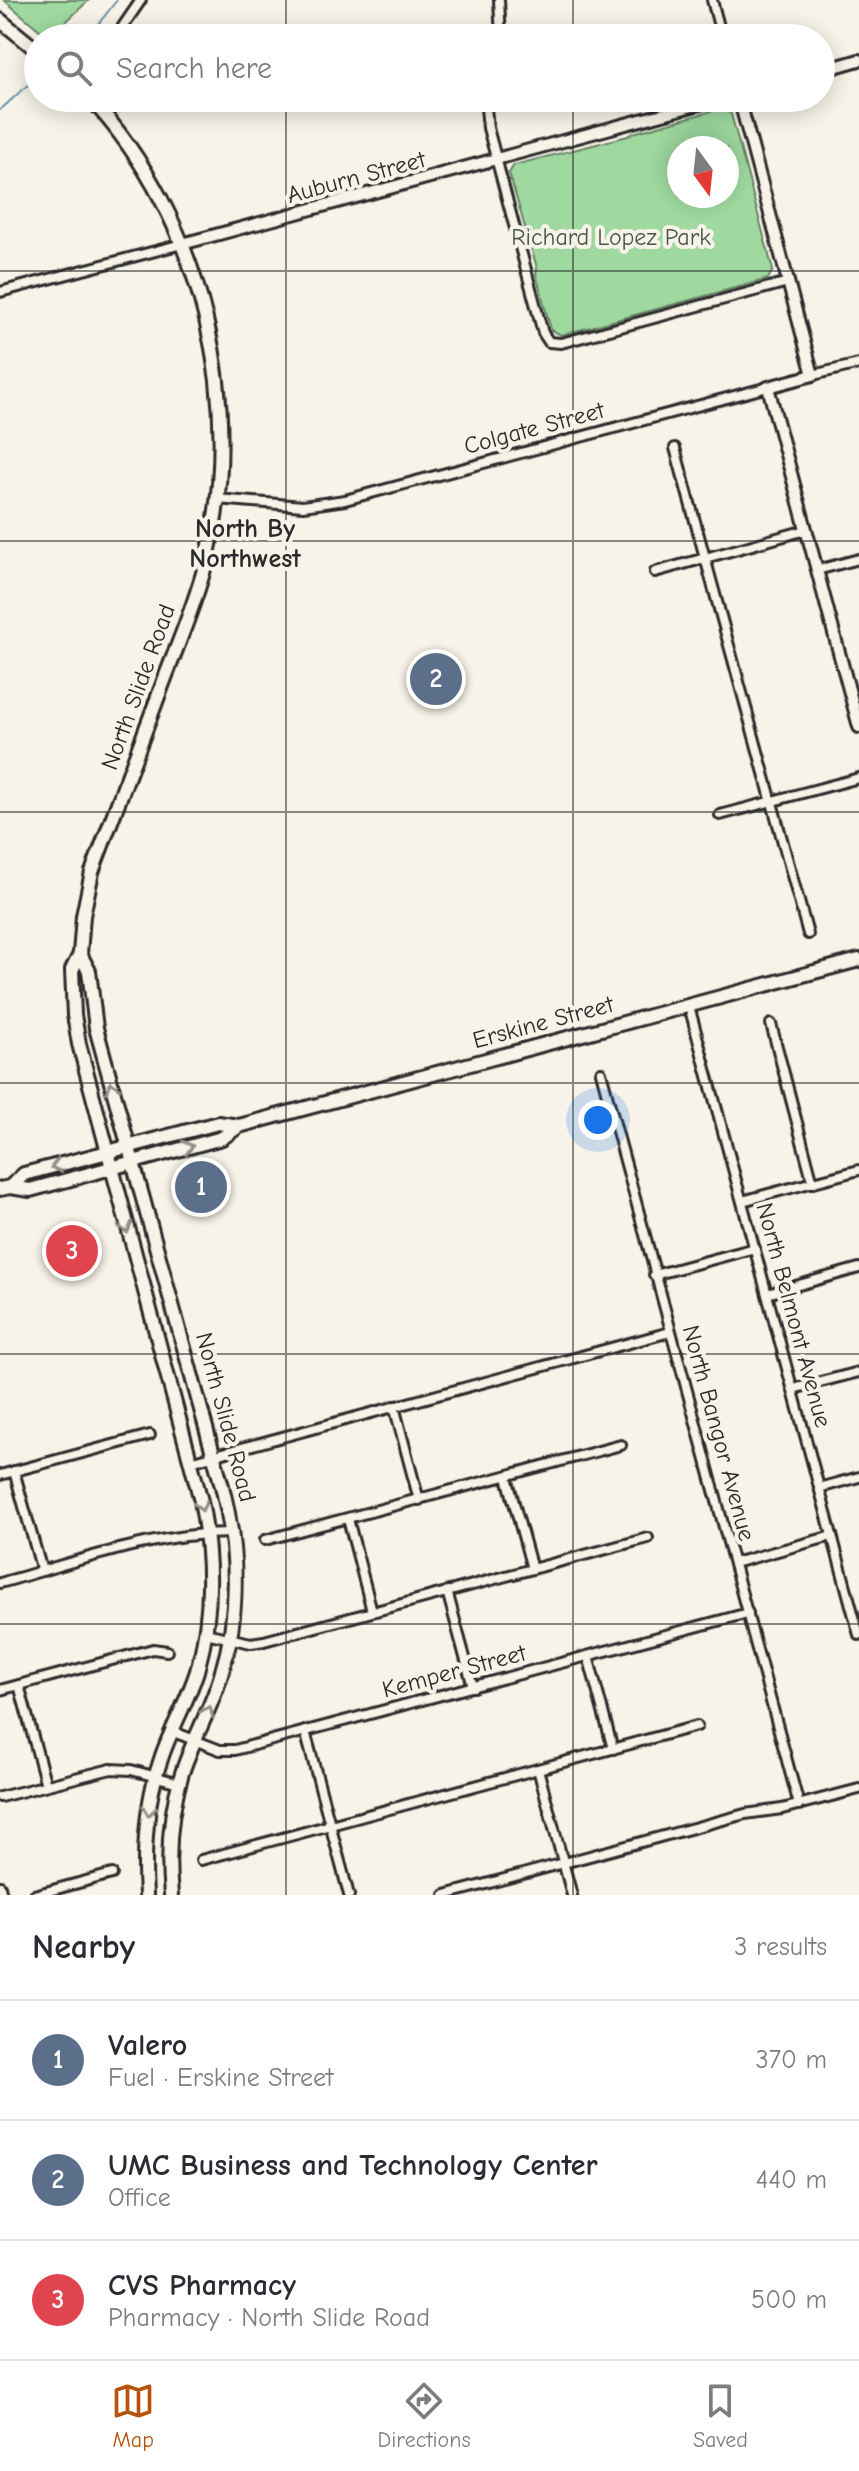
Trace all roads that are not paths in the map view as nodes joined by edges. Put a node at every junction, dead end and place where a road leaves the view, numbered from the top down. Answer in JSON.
{"nodes":[{"id":1,"x":141,"y":0,"type":"edge"},
{"id":2,"x":499,"y":0,"type":"edge"},
{"id":3,"x":712,"y":0,"type":"edge"},
{"id":4,"x":0,"y":19,"type":"edge"},
{"id":5,"x":125,"y":24,"type":"edge"},
{"id":6,"x":500,"y":24,"type":"edge"},
{"id":7,"x":718,"y":24,"type":"edge"},
{"id":8,"x":24,"y":39,"type":"edge"},
{"id":9,"x":859,"y":60,"type":"edge"},
{"id":10,"x":835,"y":67,"type":"edge"},
{"id":11,"x":101,"y":112,"type":"edge"},
{"id":12,"x":486,"y":112,"type":"edge"},
{"id":13,"x":670,"y":112,"type":"edge"},
{"id":14,"x":743,"y":112,"type":"edge"},
{"id":15,"x":496,"y":159,"type":"junction"},
{"id":16,"x":182,"y":244,"type":"junction"},
{"id":17,"x":788,"y":282,"type":"junction"},
{"id":18,"x":0,"y":292,"type":"edge"},
{"id":19,"x":859,"y":364,"type":"edge"},
{"id":20,"x":813,"y":375,"type":"junction"},
{"id":21,"x":768,"y":387,"type":"junction"},
{"id":22,"x":675,"y":448,"type":"dead end"},
{"id":23,"x":217,"y":499,"type":"junction"},
{"id":24,"x":806,"y":530,"type":"junction"},
{"id":25,"x":704,"y":558,"type":"junction"},
{"id":26,"x":859,"y":559,"type":"edge"},
{"id":27,"x":817,"y":570,"type":"junction"},
{"id":28,"x":655,"y":572,"type":"dead end"},
{"id":29,"x":859,"y":727,"type":"edge"},
{"id":30,"x":859,"y":778,"type":"edge"},
{"id":31,"x":771,"y":801,"type":"junction"},
{"id":32,"x":720,"y":815,"type":"dead end"},
{"id":33,"x":808,"y":934,"type":"dead end"},
{"id":34,"x":80,"y":954,"type":"junction"},
{"id":35,"x":859,"y":960,"type":"edge"},
{"id":36,"x":689,"y":1006,"type":"junction"},
{"id":37,"x":771,"y":1024,"type":"dead end"},
{"id":38,"x":601,"y":1072,"type":"dead end"},
{"id":39,"x":239,"y":1126,"type":"junction"},
{"id":40,"x":129,"y":1146,"type":"junction"},
{"id":41,"x":107,"y":1152,"type":"junction"},
{"id":42,"x":134,"y":1162,"type":"junction"},
{"id":43,"x":111,"y":1168,"type":"junction"},
{"id":44,"x":859,"y":1170,"type":"edge"},
{"id":45,"x":813,"y":1183,"type":"junction"},
{"id":46,"x":5,"y":1188,"type":"edge"},
{"id":47,"x":742,"y":1201,"type":"junction"},
{"id":48,"x":755,"y":1248,"type":"junction"},
{"id":49,"x":859,"y":1268,"type":"edge"},
{"id":50,"x":654,"y":1275,"type":"junction"},
{"id":51,"x":767,"y":1294,"type":"junction"},
{"id":52,"x":179,"y":1324,"type":"junction"},
{"id":53,"x":155,"y":1332,"type":"junction"},
{"id":54,"x":670,"y":1332,"type":"junction"},
{"id":55,"x":859,"y":1372,"type":"edge"},
{"id":56,"x":793,"y":1389,"type":"junction"},
{"id":57,"x":394,"y":1406,"type":"junction"},
{"id":58,"x":150,"y":1435,"type":"dead end"},
{"id":59,"x":621,"y":1445,"type":"dead end"},
{"id":60,"x":214,"y":1455,"type":"junction"},
{"id":61,"x":190,"y":1462,"type":"junction"},
{"id":62,"x":14,"y":1471,"type":"junction"},
{"id":63,"x":0,"y":1475,"type":"edge"},
{"id":64,"x":507,"y":1477,"type":"junction"},
{"id":65,"x":859,"y":1477,"type":"edge"},
{"id":66,"x":819,"y":1488,"type":"junction"},
{"id":67,"x":419,"y":1500,"type":"junction"},
{"id":68,"x":348,"y":1519,"type":"junction"},
{"id":69,"x":206,"y":1533,"type":"junction"},
{"id":70,"x":232,"y":1533,"type":"junction"},
{"id":71,"x":832,"y":1536,"type":"junction"},
{"id":72,"x":648,"y":1538,"type":"dead end"},
{"id":73,"x":265,"y":1540,"type":"dead end"},
{"id":74,"x":734,"y":1563,"type":"junction"},
{"id":75,"x":532,"y":1569,"type":"junction"},
{"id":76,"x":42,"y":1571,"type":"junction"},
{"id":77,"x":0,"y":1583,"type":"edge"},
{"id":78,"x":859,"y":1583,"type":"edge"},
{"id":79,"x":846,"y":1587,"type":"junction"},
{"id":80,"x":447,"y":1591,"type":"junction"},
{"id":81,"x":372,"y":1611,"type":"junction"},
{"id":82,"x":748,"y":1613,"type":"junction"},
{"id":83,"x":205,"y":1633,"type":"junction"},
{"id":84,"x":859,"y":1635,"type":"edge"},
{"id":85,"x":230,"y":1638,"type":"junction"},
{"id":86,"x":167,"y":1651,"type":"dead end"},
{"id":87,"x":588,"y":1656,"type":"junction"},
{"id":88,"x":19,"y":1685,"type":"junction"},
{"id":89,"x":473,"y":1687,"type":"junction"},
{"id":90,"x":0,"y":1690,"type":"edge"},
{"id":91,"x":697,"y":1726,"type":"dead end"},
{"id":92,"x":171,"y":1731,"type":"junction"},
{"id":93,"x":305,"y":1731,"type":"junction"},
{"id":94,"x":195,"y":1740,"type":"junction"},
{"id":95,"x":613,"y":1749,"type":"junction"},
{"id":96,"x":538,"y":1769,"type":"junction"},
{"id":97,"x":155,"y":1776,"type":"junction"},
{"id":98,"x":179,"y":1783,"type":"junction"},
{"id":99,"x":46,"y":1785,"type":"junction"},
{"id":100,"x":859,"y":1789,"type":"edge"},
{"id":101,"x":0,"y":1797,"type":"edge"},
{"id":102,"x":799,"y":1805,"type":"junction"},
{"id":103,"x":330,"y":1825,"type":"junction"},
{"id":104,"x":201,"y":1860,"type":"dead end"},
{"id":105,"x":564,"y":1863,"type":"junction"},
{"id":106,"x":112,"y":1874,"type":"dead end"},
{"id":107,"x":0,"y":1886,"type":"edge"},
{"id":108,"x":2,"y":1895,"type":"edge"},
{"id":109,"x":34,"y":1895,"type":"edge"},
{"id":110,"x":146,"y":1895,"type":"edge"},
{"id":111,"x":171,"y":1895,"type":"edge"},
{"id":112,"x":349,"y":1895,"type":"edge"},
{"id":113,"x":445,"y":1895,"type":"edge"},
{"id":114,"x":572,"y":1895,"type":"edge"}],
"edges":[{"from":1,"to":5,"type":"street"},
{"from":2,"to":6,"type":"street"},
{"from":3,"to":7,"type":"street"},
{"from":4,"to":8,"type":"main road"},
{"from":9,"to":10,"type":"street"},
{"from":11,"to":16,"type":"main road","name":"North Slide Road"},
{"from":12,"to":15,"type":"street"},
{"from":13,"to":15,"type":"street","name":"Auburn Street"},
{"from":14,"to":17,"type":"street"},
{"from":15,"to":16,"type":"street","name":"Auburn Street"},
{"from":15,"to":17,"type":"street"},
{"from":16,"to":18,"type":"street","name":"Auburn Street"},
{"from":16,"to":23,"type":"main road","name":"North Slide Road"},
{"from":17,"to":20,"type":"street"},
{"from":19,"to":20,"type":"street","name":"Colgate Street"},
{"from":20,"to":21,"type":"street","name":"Colgate Street"},
{"from":21,"to":23,"type":"street","name":"Colgate Street"},
{"from":21,"to":24,"type":"street"},
{"from":22,"to":25,"type":"street"},
{"from":23,"to":34,"type":"main road","name":"North Slide Road"},
{"from":24,"to":25,"type":"street"},
{"from":24,"to":27,"type":"street"},
{"from":25,"to":28,"type":"street"},
{"from":25,"to":31,"type":"street"},
{"from":26,"to":27,"type":"street"},
{"from":27,"to":29,"type":"street"},
{"from":30,"to":31,"type":"street"},
{"from":31,"to":32,"type":"street"},
{"from":31,"to":33,"type":"street"},
{"from":40,"to":34,"type":"main road","name":"North Slide Road","one_way":true},
{"from":34,"to":41,"type":"main road","name":"North Slide Road"},
{"from":35,"to":36,"type":"main road","name":"Erskine Street"},
{"from":36,"to":39,"type":"main road","name":"Erskine Street"},
{"from":36,"to":47,"type":"street","name":"North Belmont Avenue"},
{"from":37,"to":45,"type":"street"},
{"from":38,"to":50,"type":"street","name":"North Bangor Avenue"},
{"from":39,"to":40,"type":"main road","name":"Erskine Street"},
{"from":42,"to":39,"type":"main road","name":"Erskine Street","one_way":true},
{"from":40,"to":41,"type":"main road","name":"Erskine Street"},
{"from":40,"to":42,"type":"main road","name":"North Slide Road"},
{"from":41,"to":43,"type":"main road","name":"North Slide Road"},
{"from":41,"to":46,"type":"main road","name":"Erskine Street","one_way":true},
{"from":42,"to":43,"type":"main road","name":"Erskine Street"},
{"from":42,"to":52,"type":"main road","name":"North Slide Road"},
{"from":43,"to":46,"type":"main road","name":"Erskine Street"},
{"from":43,"to":53,"type":"main road","name":"North Slide Road","one_way":true},
{"from":44,"to":45,"type":"street"},
{"from":45,"to":47,"type":"street"},
{"from":47,"to":48,"type":"street","name":"North Belmont Avenue"},
{"from":48,"to":50,"type":"street"},
{"from":48,"to":51,"type":"street","name":"North Belmont Avenue"},
{"from":49,"to":51,"type":"street"},
{"from":50,"to":54,"type":"street","name":"North Bangor Avenue"},
{"from":51,"to":56,"type":"street","name":"North Belmont Avenue"},
{"from":52,"to":53,"type":"main road"},
{"from":52,"to":60,"type":"main road","name":"North Slide Road"},
{"from":53,"to":61,"type":"main road","name":"North Slide Road"},
{"from":54,"to":57,"type":"street"},
{"from":54,"to":74,"type":"street","name":"North Bangor Avenue"},
{"from":55,"to":56,"type":"street"},
{"from":56,"to":66,"type":"street","name":"North Belmont Avenue"},
{"from":57,"to":60,"type":"street"},
{"from":57,"to":67,"type":"street"},
{"from":58,"to":62,"type":"street"},
{"from":59,"to":64,"type":"street"},
{"from":60,"to":61,"type":"street"},
{"from":60,"to":70,"type":"main road","name":"North Slide Road"},
{"from":61,"to":69,"type":"main road","name":"North Slide Road","one_way":true},
{"from":62,"to":63,"type":"street"},
{"from":62,"to":76,"type":"street"},
{"from":64,"to":67,"type":"street"},
{"from":64,"to":75,"type":"street"},
{"from":65,"to":66,"type":"street"},
{"from":66,"to":71,"type":"street","name":"North Belmont Avenue"},
{"from":67,"to":68,"type":"street"},
{"from":68,"to":73,"type":"street"},
{"from":68,"to":81,"type":"street"},
{"from":69,"to":70,"type":"street"},
{"from":69,"to":76,"type":"street"},
{"from":69,"to":83,"type":"main road","name":"North Slide Road"},
{"from":70,"to":85,"type":"main road","name":"North Slide Road"},
{"from":71,"to":74,"type":"street"},
{"from":71,"to":79,"type":"street","name":"North Belmont Avenue"},
{"from":72,"to":75,"type":"street"},
{"from":74,"to":82,"type":"street","name":"North Bangor Avenue"},
{"from":75,"to":80,"type":"street"},
{"from":76,"to":77,"type":"street"},
{"from":78,"to":79,"type":"street"},
{"from":79,"to":84,"type":"street","name":"North Belmont Avenue"},
{"from":80,"to":81,"type":"street"},
{"from":80,"to":89,"type":"street"},
{"from":81,"to":85,"type":"street"},
{"from":82,"to":87,"type":"street","name":"Kemper Street"},
{"from":82,"to":102,"type":"street","name":"North Bangor Avenue"},
{"from":83,"to":85,"type":"street"},
{"from":83,"to":92,"type":"main road","name":"North Slide Road"},
{"from":94,"to":85,"type":"main road","name":"North Slide Road","one_way":true},
{"from":86,"to":88,"type":"street"},
{"from":87,"to":89,"type":"street","name":"Kemper Street"},
{"from":87,"to":95,"type":"street"},
{"from":88,"to":90,"type":"street"},
{"from":88,"to":99,"type":"street"},
{"from":89,"to":93,"type":"street","name":"Kemper Street"},
{"from":91,"to":95,"type":"street"},
{"from":92,"to":94,"type":"street","name":"Kemper Street"},
{"from":92,"to":97,"type":"main road","name":"North Slide Road"},
{"from":93,"to":94,"type":"street","name":"Kemper Street"},
{"from":93,"to":103,"type":"street"},
{"from":94,"to":98,"type":"main road","name":"North Slide Road"},
{"from":95,"to":96,"type":"street"},
{"from":96,"to":103,"type":"street"},
{"from":96,"to":105,"type":"street"},
{"from":97,"to":98,"type":"street"},
{"from":97,"to":99,"type":"street"},
{"from":97,"to":110,"type":"main road","name":"North Slide Road","one_way":true},
{"from":98,"to":111,"type":"main road","name":"North Slide Road"},
{"from":99,"to":101,"type":"street"},
{"from":100,"to":102,"type":"street"},
{"from":102,"to":105,"type":"street"},
{"from":103,"to":104,"type":"street"},
{"from":103,"to":112,"type":"street"},
{"from":105,"to":113,"type":"street"},
{"from":105,"to":114,"type":"street"},
{"from":106,"to":109,"type":"street"},
{"from":107,"to":108,"type":"street"}]}
